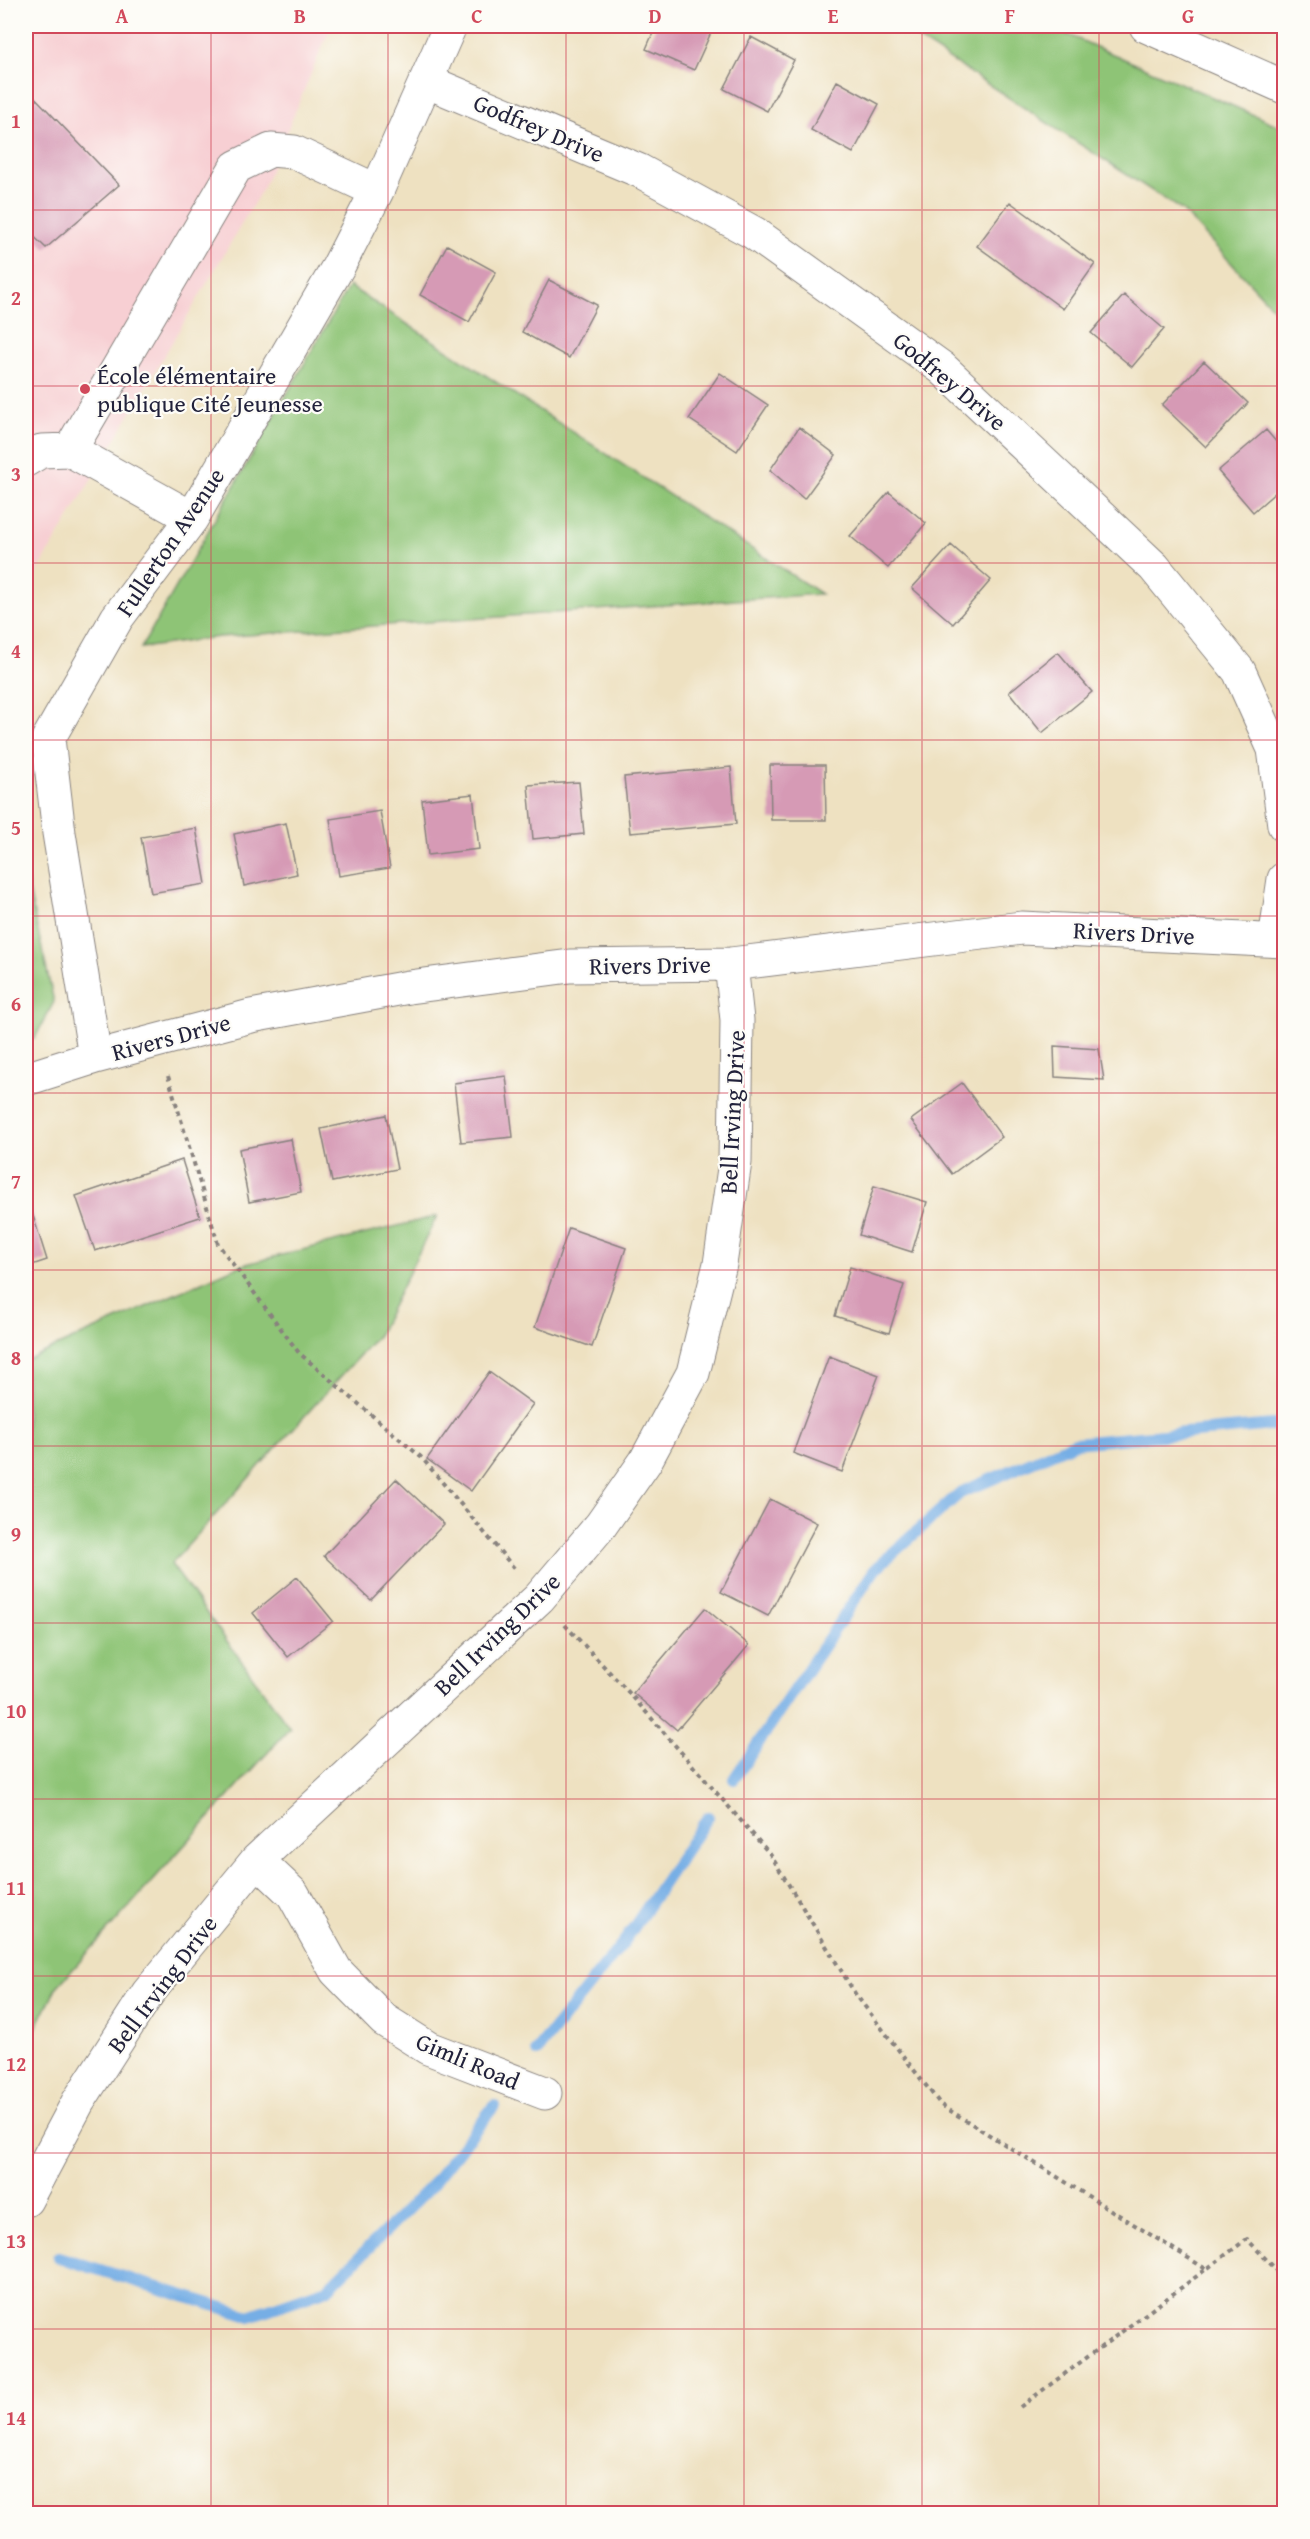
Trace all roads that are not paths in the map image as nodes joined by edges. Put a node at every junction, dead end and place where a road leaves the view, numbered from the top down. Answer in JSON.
{"nodes":[{"id":1,"x":450,"y":26,"type":"edge"},
{"id":2,"x":1146,"y":26,"type":"edge"},
{"id":3,"x":426,"y":81,"type":"junction"},
{"id":4,"x":1284,"y":87,"type":"edge"},
{"id":5,"x":377,"y":191,"type":"junction"},
{"id":6,"x":70,"y":450,"type":"junction"},
{"id":7,"x":26,"y":460,"type":"edge"},
{"id":8,"x":192,"y":518,"type":"junction"},
{"id":9,"x":37,"y":747,"type":"edge"},
{"id":10,"x":1284,"y":825,"type":"edge"},
{"id":11,"x":1284,"y":879,"type":"edge"},
{"id":12,"x":1280,"y":940,"type":"edge"},
{"id":13,"x":731,"y":964,"type":"junction"},
{"id":14,"x":95,"y":1057,"type":"junction"},
{"id":15,"x":26,"y":1079,"type":"edge"},
{"id":16,"x":257,"y":1860,"type":"junction"},
{"id":17,"x":544,"y":2093,"type":"dead end"},
{"id":18,"x":26,"y":2200,"type":"edge"}],
"edges":[{"from":1,"to":3,"type":"street","name":"Fullerton Avenue"},
{"from":2,"to":4,"type":"street"},
{"from":3,"to":5,"type":"street","name":"Fullerton Avenue"},
{"from":3,"to":10,"type":"street","name":"Godfrey Drive"},
{"from":5,"to":6,"type":"street"},
{"from":5,"to":8,"type":"street","name":"Fullerton Avenue"},
{"from":6,"to":7,"type":"street"},
{"from":6,"to":8,"type":"street"},
{"from":8,"to":9,"type":"street","name":"Fullerton Avenue"},
{"from":9,"to":14,"type":"street","name":"Fullerton Avenue"},
{"from":11,"to":12,"type":"street"},
{"from":12,"to":13,"type":"street","name":"Rivers Drive"},
{"from":13,"to":14,"type":"street","name":"Rivers Drive"},
{"from":13,"to":16,"type":"street","name":"Bell Irving Drive"},
{"from":14,"to":15,"type":"street","name":"Rivers Drive"},
{"from":16,"to":17,"type":"street","name":"Gimli Road"},
{"from":16,"to":18,"type":"street","name":"Bell Irving Drive"}]}
